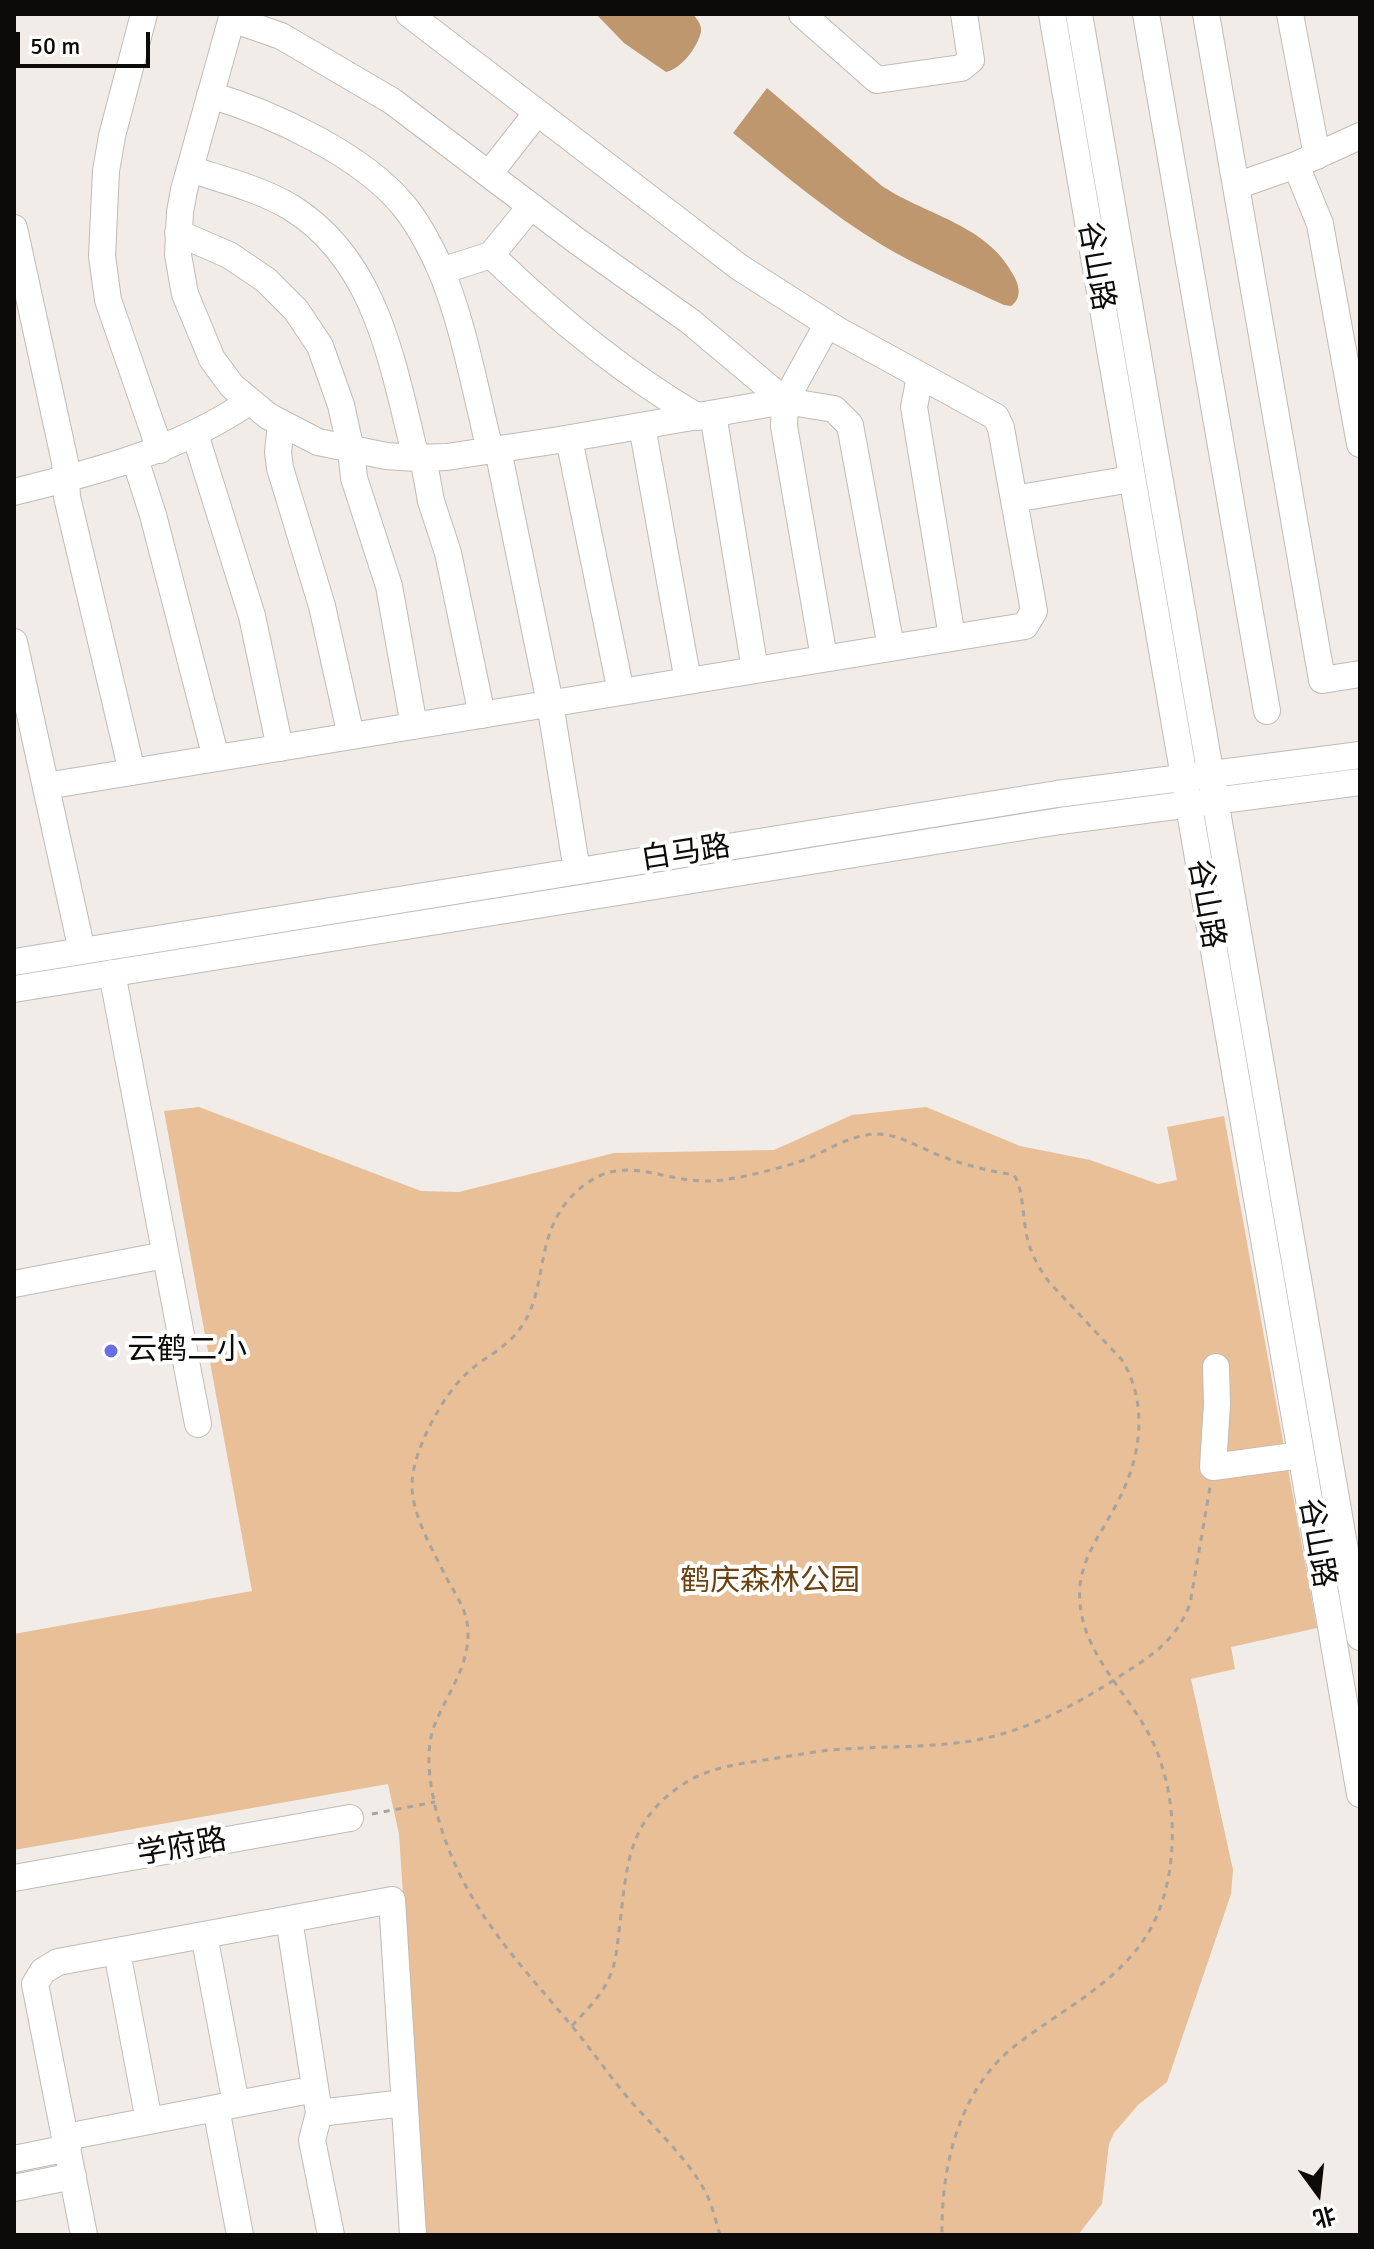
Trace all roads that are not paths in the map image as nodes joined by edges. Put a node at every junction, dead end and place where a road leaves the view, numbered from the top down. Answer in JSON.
{"nodes":[{"id":1,"x":144,"y":14,"type":"edge"},
{"id":2,"x":409,"y":14,"type":"edge"},
{"id":3,"x":802,"y":14,"type":"edge"},
{"id":4,"x":964,"y":14,"type":"edge"},
{"id":5,"x":1052,"y":14,"type":"edge"},
{"id":6,"x":1079,"y":14,"type":"edge"},
{"id":7,"x":1146,"y":14,"type":"edge"},
{"id":8,"x":1206,"y":14,"type":"edge"},
{"id":9,"x":1290,"y":14,"type":"edge"},
{"id":10,"x":232,"y":17,"type":"edge"},
{"id":11,"x":210,"y":95,"type":"junction"},
{"id":12,"x":536,"y":114,"type":"junction"},
{"id":13,"x":1360,"y":136,"type":"edge"},
{"id":14,"x":1307,"y":161,"type":"junction"},
{"id":15,"x":190,"y":169,"type":"junction"},
{"id":16,"x":489,"y":174,"type":"junction"},
{"id":17,"x":1236,"y":186,"type":"junction"},
{"id":18,"x":531,"y":206,"type":"junction"},
{"id":19,"x":14,"y":228,"type":"edge"},
{"id":20,"x":178,"y":233,"type":"junction"},
{"id":21,"x":491,"y":255,"type":"junction"},
{"id":22,"x":441,"y":271,"type":"junction"},
{"id":23,"x":827,"y":325,"type":"junction"},
{"id":24,"x":920,"y":377,"type":"junction"},
{"id":25,"x":785,"y":401,"type":"junction"},
{"id":26,"x":249,"y":402,"type":"junction"},
{"id":27,"x":706,"y":415,"type":"junction"},
{"id":28,"x":281,"y":424,"type":"junction"},
{"id":29,"x":642,"y":426,"type":"junction"},
{"id":30,"x":195,"y":434,"type":"junction"},
{"id":31,"x":569,"y":439,"type":"junction"},
{"id":32,"x":1360,"y":444,"type":"edge"},
{"id":33,"x":160,"y":450,"type":"junction"},
{"id":34,"x":351,"y":450,"type":"junction"},
{"id":35,"x":494,"y":450,"type":"junction"},
{"id":36,"x":420,"y":457,"type":"junction"},
{"id":37,"x":135,"y":459,"type":"junction"},
{"id":38,"x":66,"y":479,"type":"junction"},
{"id":39,"x":1131,"y":479,"type":"junction"},
{"id":40,"x":14,"y":492,"type":"edge"},
{"id":41,"x":1014,"y":499,"type":"junction"},
{"id":42,"x":952,"y":637,"type":"junction"},
{"id":43,"x":14,"y":642,"type":"edge"},
{"id":44,"x":891,"y":647,"type":"junction"},
{"id":45,"x":824,"y":658,"type":"junction"},
{"id":46,"x":755,"y":670,"type":"junction"},
{"id":47,"x":1360,"y":674,"type":"edge"},
{"id":48,"x":688,"y":681,"type":"junction"},
{"id":49,"x":621,"y":692,"type":"junction"},
{"id":50,"x":550,"y":703,"type":"junction"},
{"id":51,"x":1267,"y":711,"type":"dead end"},
{"id":52,"x":482,"y":715,"type":"junction"},
{"id":53,"x":414,"y":726,"type":"junction"},
{"id":54,"x":351,"y":736,"type":"junction"},
{"id":55,"x":280,"y":748,"type":"junction"},
{"id":56,"x":1360,"y":755,"type":"edge"},
{"id":57,"x":216,"y":758,"type":"junction"},
{"id":58,"x":132,"y":772,"type":"junction"},
{"id":59,"x":1210,"y":775,"type":"junction"},
{"id":60,"x":1183,"y":778,"type":"junction"},
{"id":61,"x":1360,"y":782,"type":"edge"},
{"id":62,"x":46,"y":786,"type":"junction"},
{"id":63,"x":1214,"y":801,"type":"junction"},
{"id":64,"x":1188,"y":805,"type":"junction"},
{"id":65,"x":577,"y":871,"type":"junction"},
{"id":66,"x":82,"y":951,"type":"junction"},
{"id":67,"x":14,"y":962,"type":"edge"},
{"id":68,"x":112,"y":973,"type":"junction"},
{"id":69,"x":14,"y":989,"type":"edge"},
{"id":70,"x":165,"y":1255,"type":"junction"},
{"id":71,"x":14,"y":1284,"type":"edge"},
{"id":72,"x":1216,"y":1367,"type":"dead end"},
{"id":73,"x":198,"y":1424,"type":"dead end"},
{"id":74,"x":1301,"y":1455,"type":"junction"},
{"id":75,"x":1360,"y":1637,"type":"edge"},
{"id":76,"x":1360,"y":1794,"type":"edge"},
{"id":77,"x":350,"y":1818,"type":"road end"},
{"id":78,"x":14,"y":1878,"type":"edge"},
{"id":79,"x":289,"y":1919,"type":"junction"},
{"id":80,"x":204,"y":1935,"type":"junction"},
{"id":81,"x":117,"y":1952,"type":"junction"},
{"id":82,"x":317,"y":2101,"type":"junction"},
{"id":83,"x":404,"y":2103,"type":"junction"},
{"id":84,"x":226,"y":2106,"type":"junction"},
{"id":85,"x":149,"y":2121,"type":"junction"},
{"id":86,"x":67,"y":2142,"type":"junction"},
{"id":87,"x":14,"y":2159,"type":"edge"},
{"id":88,"x":73,"y":2176,"type":"junction"},
{"id":89,"x":14,"y":2188,"type":"edge"},
{"id":90,"x":84,"y":2235,"type":"edge"},
{"id":91,"x":240,"y":2235,"type":"edge"},
{"id":92,"x":331,"y":2235,"type":"edge"},
{"id":93,"x":413,"y":2235,"type":"edge"}],
"edges":[{"from":1,"to":33,"type":"street"},
{"from":2,"to":12,"type":"street"},
{"from":3,"to":4,"type":"street"},
{"from":5,"to":39,"type":"street","name":"谷山路"},
{"from":6,"to":59,"type":"street","name":"谷山路"},
{"from":7,"to":51,"type":"street"},
{"from":8,"to":17,"type":"street"},
{"from":9,"to":14,"type":"street"},
{"from":10,"to":11,"type":"street"},
{"from":10,"to":16,"type":"street"},
{"from":11,"to":15,"type":"street"},
{"from":11,"to":22,"type":"street"},
{"from":12,"to":16,"type":"street"},
{"from":12,"to":23,"type":"street"},
{"from":13,"to":14,"type":"street"},
{"from":14,"to":17,"type":"street"},
{"from":14,"to":32,"type":"street"},
{"from":15,"to":20,"type":"street"},
{"from":15,"to":36,"type":"street"},
{"from":16,"to":18,"type":"street"},
{"from":17,"to":47,"type":"street"},
{"from":18,"to":21,"type":"street"},
{"from":18,"to":25,"type":"street"},
{"from":19,"to":38,"type":"street"},
{"from":20,"to":26,"type":"street"},
{"from":20,"to":34,"type":"street"},
{"from":21,"to":22,"type":"street"},
{"from":21,"to":27,"type":"street"},
{"from":22,"to":35,"type":"street"},
{"from":23,"to":24,"type":"street"},
{"from":23,"to":25,"type":"street"},
{"from":24,"to":41,"type":"street"},
{"from":24,"to":42,"type":"street"},
{"from":25,"to":27,"type":"street"},
{"from":25,"to":44,"type":"street"},
{"from":25,"to":45,"type":"street"},
{"from":26,"to":28,"type":"street"},
{"from":26,"to":30,"type":"street"},
{"from":27,"to":29,"type":"street"},
{"from":27,"to":46,"type":"street"},
{"from":28,"to":34,"type":"street"},
{"from":28,"to":54,"type":"street"},
{"from":29,"to":31,"type":"street"},
{"from":29,"to":48,"type":"street"},
{"from":30,"to":33,"type":"street"},
{"from":30,"to":55,"type":"street"},
{"from":31,"to":35,"type":"street"},
{"from":31,"to":49,"type":"street"},
{"from":33,"to":37,"type":"street"},
{"from":34,"to":36,"type":"street"},
{"from":34,"to":53,"type":"street"},
{"from":35,"to":36,"type":"street"},
{"from":35,"to":50,"type":"street"},
{"from":36,"to":52,"type":"street"},
{"from":37,"to":38,"type":"street"},
{"from":37,"to":57,"type":"street"},
{"from":38,"to":40,"type":"street"},
{"from":38,"to":58,"type":"street"},
{"from":39,"to":41,"type":"street"},
{"from":39,"to":60,"type":"street","name":"谷山路"},
{"from":41,"to":42,"type":"street"},
{"from":42,"to":44,"type":"street"},
{"from":43,"to":62,"type":"street"},
{"from":44,"to":45,"type":"street"},
{"from":45,"to":46,"type":"street"},
{"from":46,"to":48,"type":"street"},
{"from":48,"to":49,"type":"street"},
{"from":49,"to":50,"type":"street"},
{"from":50,"to":52,"type":"street"},
{"from":50,"to":65,"type":"street"},
{"from":52,"to":53,"type":"street"},
{"from":53,"to":54,"type":"street"},
{"from":54,"to":55,"type":"street"},
{"from":55,"to":57,"type":"street"},
{"from":56,"to":59,"type":"street","name":"白马路"},
{"from":57,"to":58,"type":"street"},
{"from":58,"to":62,"type":"street"},
{"from":59,"to":60,"type":"street","name":"白马路"},
{"from":59,"to":63,"type":"street","name":"谷山路"},
{"from":60,"to":64,"type":"street","name":"谷山路"},
{"from":60,"to":65,"type":"street","name":"白马路"},
{"from":61,"to":63,"type":"street","name":"白马路"},
{"from":62,"to":66,"type":"street"},
{"from":63,"to":64,"type":"street","name":"白马路"},
{"from":63,"to":75,"type":"street","name":"谷山路"},
{"from":64,"to":68,"type":"street","name":"白马路"},
{"from":64,"to":74,"type":"street","name":"谷山路"},
{"from":65,"to":66,"type":"street","name":"白马路"},
{"from":66,"to":67,"type":"street","name":"白马路"},
{"from":68,"to":69,"type":"street","name":"白马路"},
{"from":68,"to":70,"type":"street"},
{"from":70,"to":71,"type":"street"},
{"from":70,"to":73,"type":"street"},
{"from":72,"to":74,"type":"street"},
{"from":74,"to":76,"type":"street","name":"谷山路"},
{"from":77,"to":78,"type":"street","name":"学府路"},
{"from":79,"to":80,"type":"street"},
{"from":79,"to":82,"type":"street"},
{"from":79,"to":83,"type":"street"},
{"from":80,"to":81,"type":"street"},
{"from":80,"to":84,"type":"street"},
{"from":81,"to":85,"type":"street"},
{"from":81,"to":86,"type":"street"},
{"from":82,"to":83,"type":"street"},
{"from":82,"to":84,"type":"street"},
{"from":82,"to":92,"type":"street"},
{"from":83,"to":93,"type":"street"},
{"from":84,"to":85,"type":"street"},
{"from":84,"to":91,"type":"street"},
{"from":85,"to":86,"type":"street"},
{"from":86,"to":87,"type":"street"},
{"from":86,"to":88,"type":"street"},
{"from":88,"to":89,"type":"street"},
{"from":88,"to":90,"type":"street"}]}
